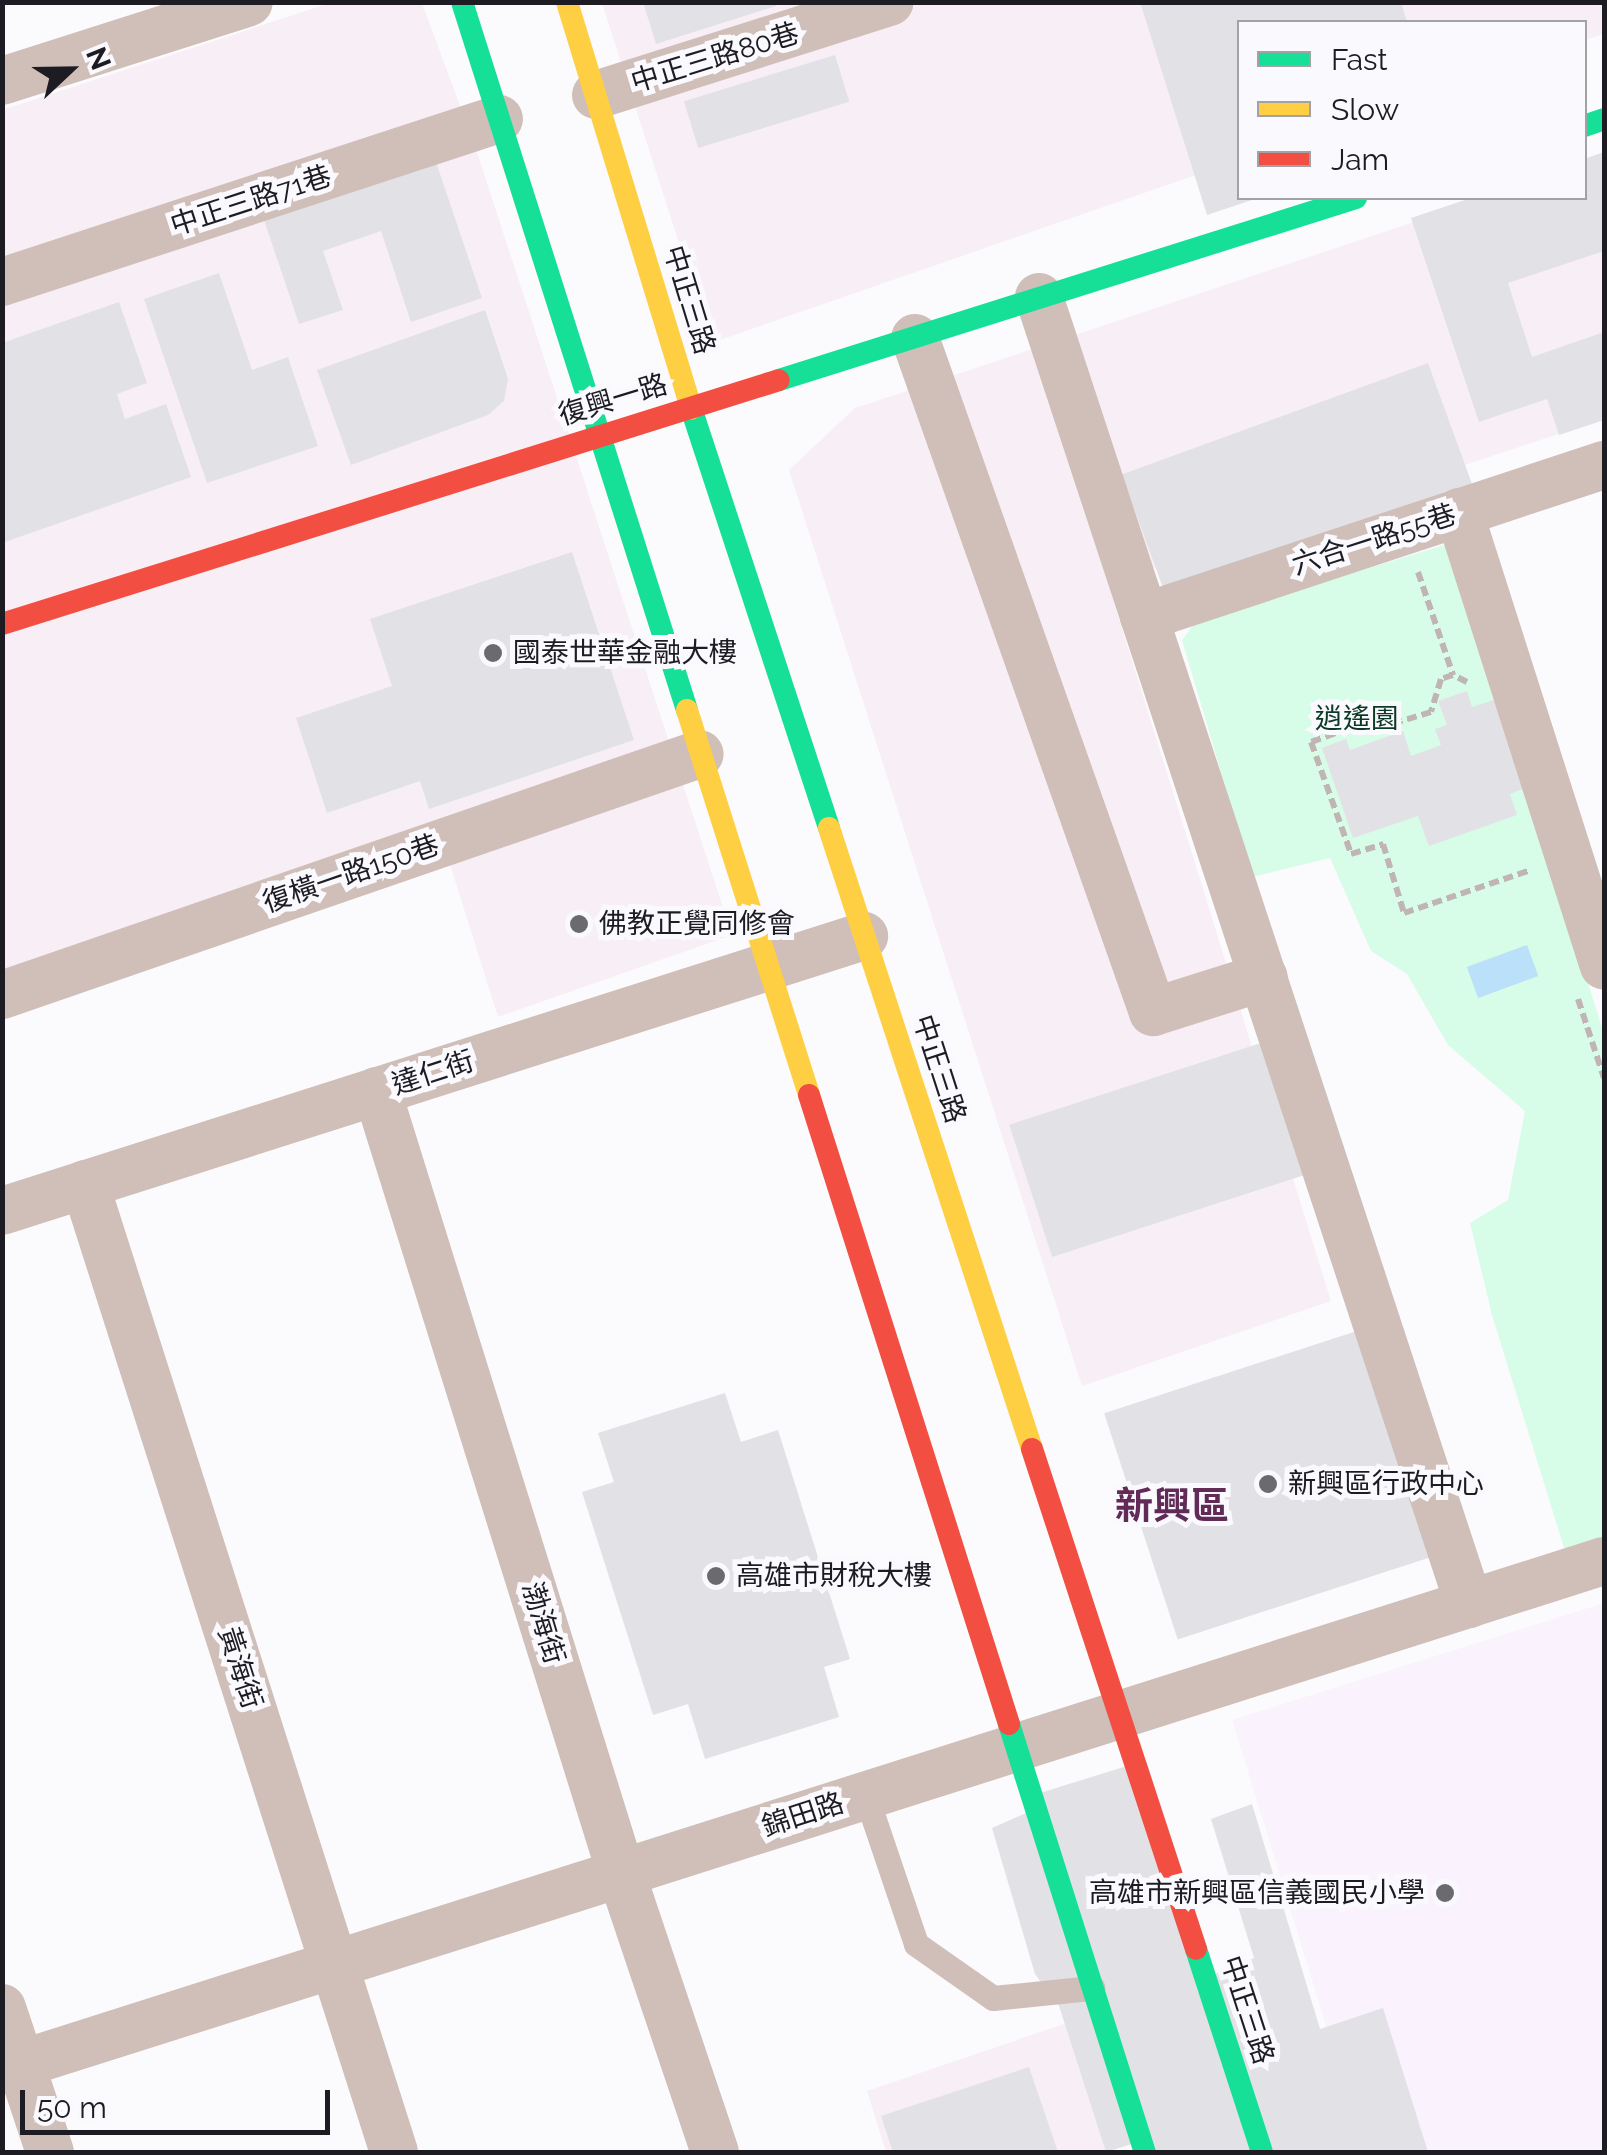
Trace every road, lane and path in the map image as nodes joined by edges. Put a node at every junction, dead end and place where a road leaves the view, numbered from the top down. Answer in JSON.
{"nodes":[{"id":1,"x":249,"y":2,"type":"edge"},
{"id":2,"x":462,"y":2,"type":"edge"},
{"id":3,"x":567,"y":2,"type":"edge"},
{"id":4,"x":890,"y":2,"type":"edge"},
{"id":5,"x":2,"y":81,"type":"edge"},
{"id":6,"x":596,"y":95,"type":"junction"},
{"id":7,"x":499,"y":119,"type":"junction"},
{"id":8,"x":1350,"y":200,"type":"edge"},
{"id":9,"x":2,"y":282,"type":"edge"},
{"id":10,"x":1040,"y":297,"type":"junction"},
{"id":11,"x":915,"y":338,"type":"junction"},
{"id":12,"x":691,"y":407,"type":"junction"},
{"id":13,"x":600,"y":435,"type":"junction"},
{"id":14,"x":1604,"y":465,"type":"edge"},
{"id":15,"x":1459,"y":512,"type":"junction"},
{"id":16,"x":1404,"y":530,"type":"junction"},
{"id":17,"x":1144,"y":616,"type":"junction"},
{"id":18,"x":2,"y":624,"type":"edge"},
{"id":19,"x":1453,"y":675,"type":"junction"},
{"id":20,"x":1474,"y":690,"type":"dead end"},
{"id":21,"x":700,"y":754,"type":"junction"},
{"id":22,"x":1534,"y":870,"type":"dead end"},
{"id":23,"x":864,"y":936,"type":"junction"},
{"id":24,"x":768,"y":966,"type":"junction"},
{"id":25,"x":1264,"y":978,"type":"junction"},
{"id":26,"x":1590,"y":978,"type":"edge"},
{"id":27,"x":2,"y":995,"type":"edge"},
{"id":28,"x":1604,"y":1078,"type":"edge"},
{"id":29,"x":378,"y":1091,"type":"junction"},
{"id":30,"x":85,"y":1184,"type":"junction"},
{"id":31,"x":2,"y":1210,"type":"edge"},
{"id":32,"x":1604,"y":1561,"type":"edge"},
{"id":33,"x":1470,"y":1604,"type":"junction"},
{"id":34,"x":1121,"y":1714,"type":"junction"},
{"id":35,"x":1016,"y":1748,"type":"junction"},
{"id":36,"x":866,"y":1796,"type":"junction"},
{"id":37,"x":620,"y":1874,"type":"junction"},
{"id":38,"x":336,"y":1964,"type":"junction"},
{"id":39,"x":1092,"y":1988,"type":"junction"},
{"id":40,"x":2,"y":2008,"type":"edge"},
{"id":41,"x":11,"y":2068,"type":"edge"},
{"id":42,"x":50,"y":2152,"type":"edge"},
{"id":43,"x":394,"y":2152,"type":"edge"},
{"id":44,"x":715,"y":2152,"type":"edge"},
{"id":45,"x":1144,"y":2152,"type":"edge"},
{"id":46,"x":1262,"y":2152,"type":"edge"}],
"edges":[{"from":1,"to":5,"type":"street"},
{"from":2,"to":7,"type":"street"},
{"from":3,"to":6,"type":"street","name":"中正三路"},
{"from":4,"to":6,"type":"street","name":"中正三路80巷"},
{"from":6,"to":12,"type":"street","name":"中正三路"},
{"from":7,"to":9,"type":"street","name":"中正三路71巷"},
{"from":7,"to":13,"type":"street"},
{"from":8,"to":10,"type":"street","name":"復興一路"},
{"from":10,"to":11,"type":"street","name":"復興一路"},
{"from":10,"to":17,"type":"street"},
{"from":11,"to":12,"type":"street","name":"復興一路"},
{"from":11,"to":25,"type":"street"},
{"from":12,"to":13,"type":"street","name":"復興一路"},
{"from":12,"to":23,"type":"street","name":"中正三路"},
{"from":13,"to":18,"type":"street","name":"復興一路"},
{"from":13,"to":21,"type":"street"},
{"from":14,"to":15,"type":"street","name":"六合一路55巷"},
{"from":15,"to":16,"type":"street","name":"六合一路55巷"},
{"from":15,"to":26,"type":"street"},
{"from":16,"to":17,"type":"street","name":"六合一路55巷"},
{"from":16,"to":19,"type":"path"},
{"from":17,"to":25,"type":"street"},
{"from":19,"to":20,"type":"path"},
{"from":19,"to":22,"type":"path"},
{"from":21,"to":24,"type":"street"},
{"from":21,"to":27,"type":"street","name":"復橫一路150巷"},
{"from":23,"to":24,"type":"street","name":"達仁街"},
{"from":23,"to":34,"type":"street","name":"中正三路"},
{"from":24,"to":29,"type":"street","name":"達仁街"},
{"from":24,"to":35,"type":"street"},
{"from":25,"to":33,"type":"street"},
{"from":26,"to":28,"type":"path"},
{"from":29,"to":30,"type":"street","name":"達仁街"},
{"from":29,"to":37,"type":"street","name":"渤海街"},
{"from":30,"to":31,"type":"street","name":"達仁街"},
{"from":30,"to":38,"type":"street","name":"黃海街"},
{"from":32,"to":33,"type":"street","name":"錦田路"},
{"from":33,"to":34,"type":"street","name":"錦田路"},
{"from":34,"to":35,"type":"street","name":"錦田路"},
{"from":34,"to":46,"type":"street","name":"中正三路"},
{"from":35,"to":36,"type":"street","name":"錦田路"},
{"from":35,"to":39,"type":"street"},
{"from":36,"to":37,"type":"street","name":"錦田路"},
{"from":36,"to":39,"type":"lane"},
{"from":37,"to":38,"type":"street","name":"錦田路"},
{"from":37,"to":44,"type":"street","name":"渤海街"},
{"from":38,"to":41,"type":"street","name":"錦田路"},
{"from":38,"to":43,"type":"street","name":"黃海街"},
{"from":39,"to":45,"type":"street"},
{"from":40,"to":41,"type":"street"},
{"from":41,"to":42,"type":"street"}]}
